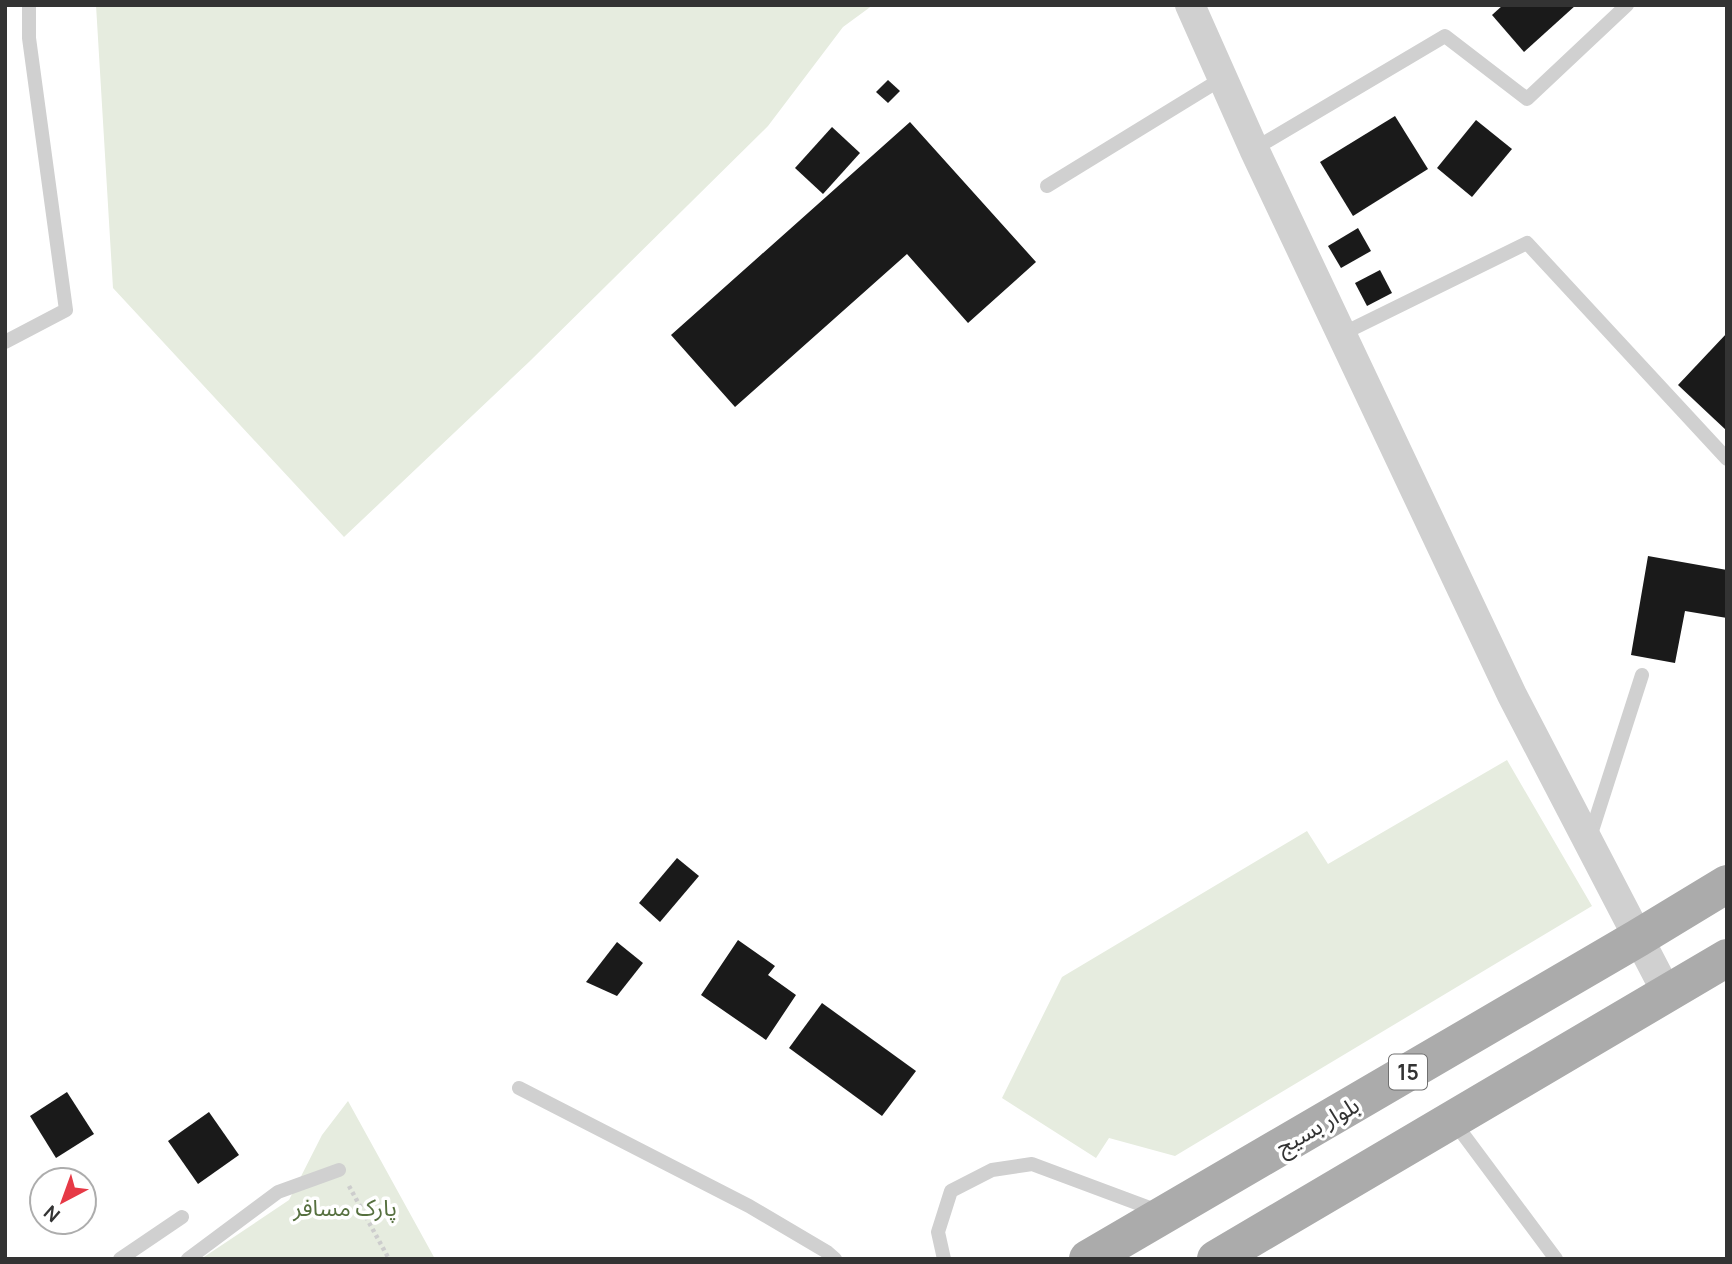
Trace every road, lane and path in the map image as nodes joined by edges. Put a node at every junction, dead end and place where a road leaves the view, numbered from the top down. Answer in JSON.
{"nodes":[{"id":1,"x":29,"y":5,"type":"edge"},
{"id":2,"x":1190,"y":5,"type":"edge"},
{"id":3,"x":1627,"y":5,"type":"edge"},
{"id":4,"x":1223,"y":78,"type":"junction"},
{"id":5,"x":1254,"y":149,"type":"junction"},
{"id":6,"x":1047,"y":186,"type":"dead end"},
{"id":7,"x":1342,"y":334,"type":"junction"},
{"id":8,"x":5,"y":342,"type":"edge"},
{"id":9,"x":1727,"y":459,"type":"edge"},
{"id":10,"x":1642,"y":675,"type":"dead end"},
{"id":11,"x":1589,"y":842,"type":"junction"},
{"id":12,"x":1727,"y":884,"type":"edge"},
{"id":13,"x":1639,"y":937,"type":"junction"},
{"id":14,"x":1727,"y":958,"type":"edge"},
{"id":15,"x":1667,"y":993,"type":"junction"},
{"id":16,"x":519,"y":1088,"type":"dead end"},
{"id":17,"x":1453,"y":1120,"type":"junction"},
{"id":18,"x":340,"y":1170,"type":"joint"},
{"id":19,"x":1166,"y":1214,"type":"junction"},
{"id":20,"x":182,"y":1217,"type":"dead end"},
{"id":21,"x":120,"y":1259,"type":"edge"},
{"id":22,"x":188,"y":1259,"type":"edge"},
{"id":23,"x":389,"y":1259,"type":"edge"},
{"id":24,"x":835,"y":1259,"type":"edge"},
{"id":25,"x":944,"y":1259,"type":"edge"},
{"id":26,"x":1088,"y":1259,"type":"edge"},
{"id":27,"x":1216,"y":1259,"type":"edge"},
{"id":28,"x":1556,"y":1259,"type":"edge"}],
"edges":[{"from":1,"to":8,"type":"lane"},
{"from":2,"to":4,"type":"street"},
{"from":3,"to":5,"type":"lane"},
{"from":4,"to":5,"type":"street"},
{"from":4,"to":6,"type":"lane"},
{"from":5,"to":7,"type":"street"},
{"from":7,"to":9,"type":"lane"},
{"from":7,"to":11,"type":"street"},
{"from":10,"to":11,"type":"lane"},
{"from":11,"to":13,"type":"street"},
{"from":12,"to":13,"type":"main road","name":"بلوار بسیج","number":"15"},
{"from":13,"to":15,"type":"street"},
{"from":13,"to":19,"type":"main road","name":"بلوار بسیج","number":"15"},
{"from":14,"to":15,"type":"main road"},
{"from":15,"to":17,"type":"main road"},
{"from":16,"to":24,"type":"lane"},
{"from":17,"to":27,"type":"main road"},
{"from":17,"to":28,"type":"lane"},
{"from":18,"to":22,"type":"lane"},
{"from":18,"to":23,"type":"path"},
{"from":19,"to":25,"type":"lane"},
{"from":19,"to":26,"type":"main road","name":"بلوار بسیج","number":"15"},
{"from":20,"to":21,"type":"lane"}]}
